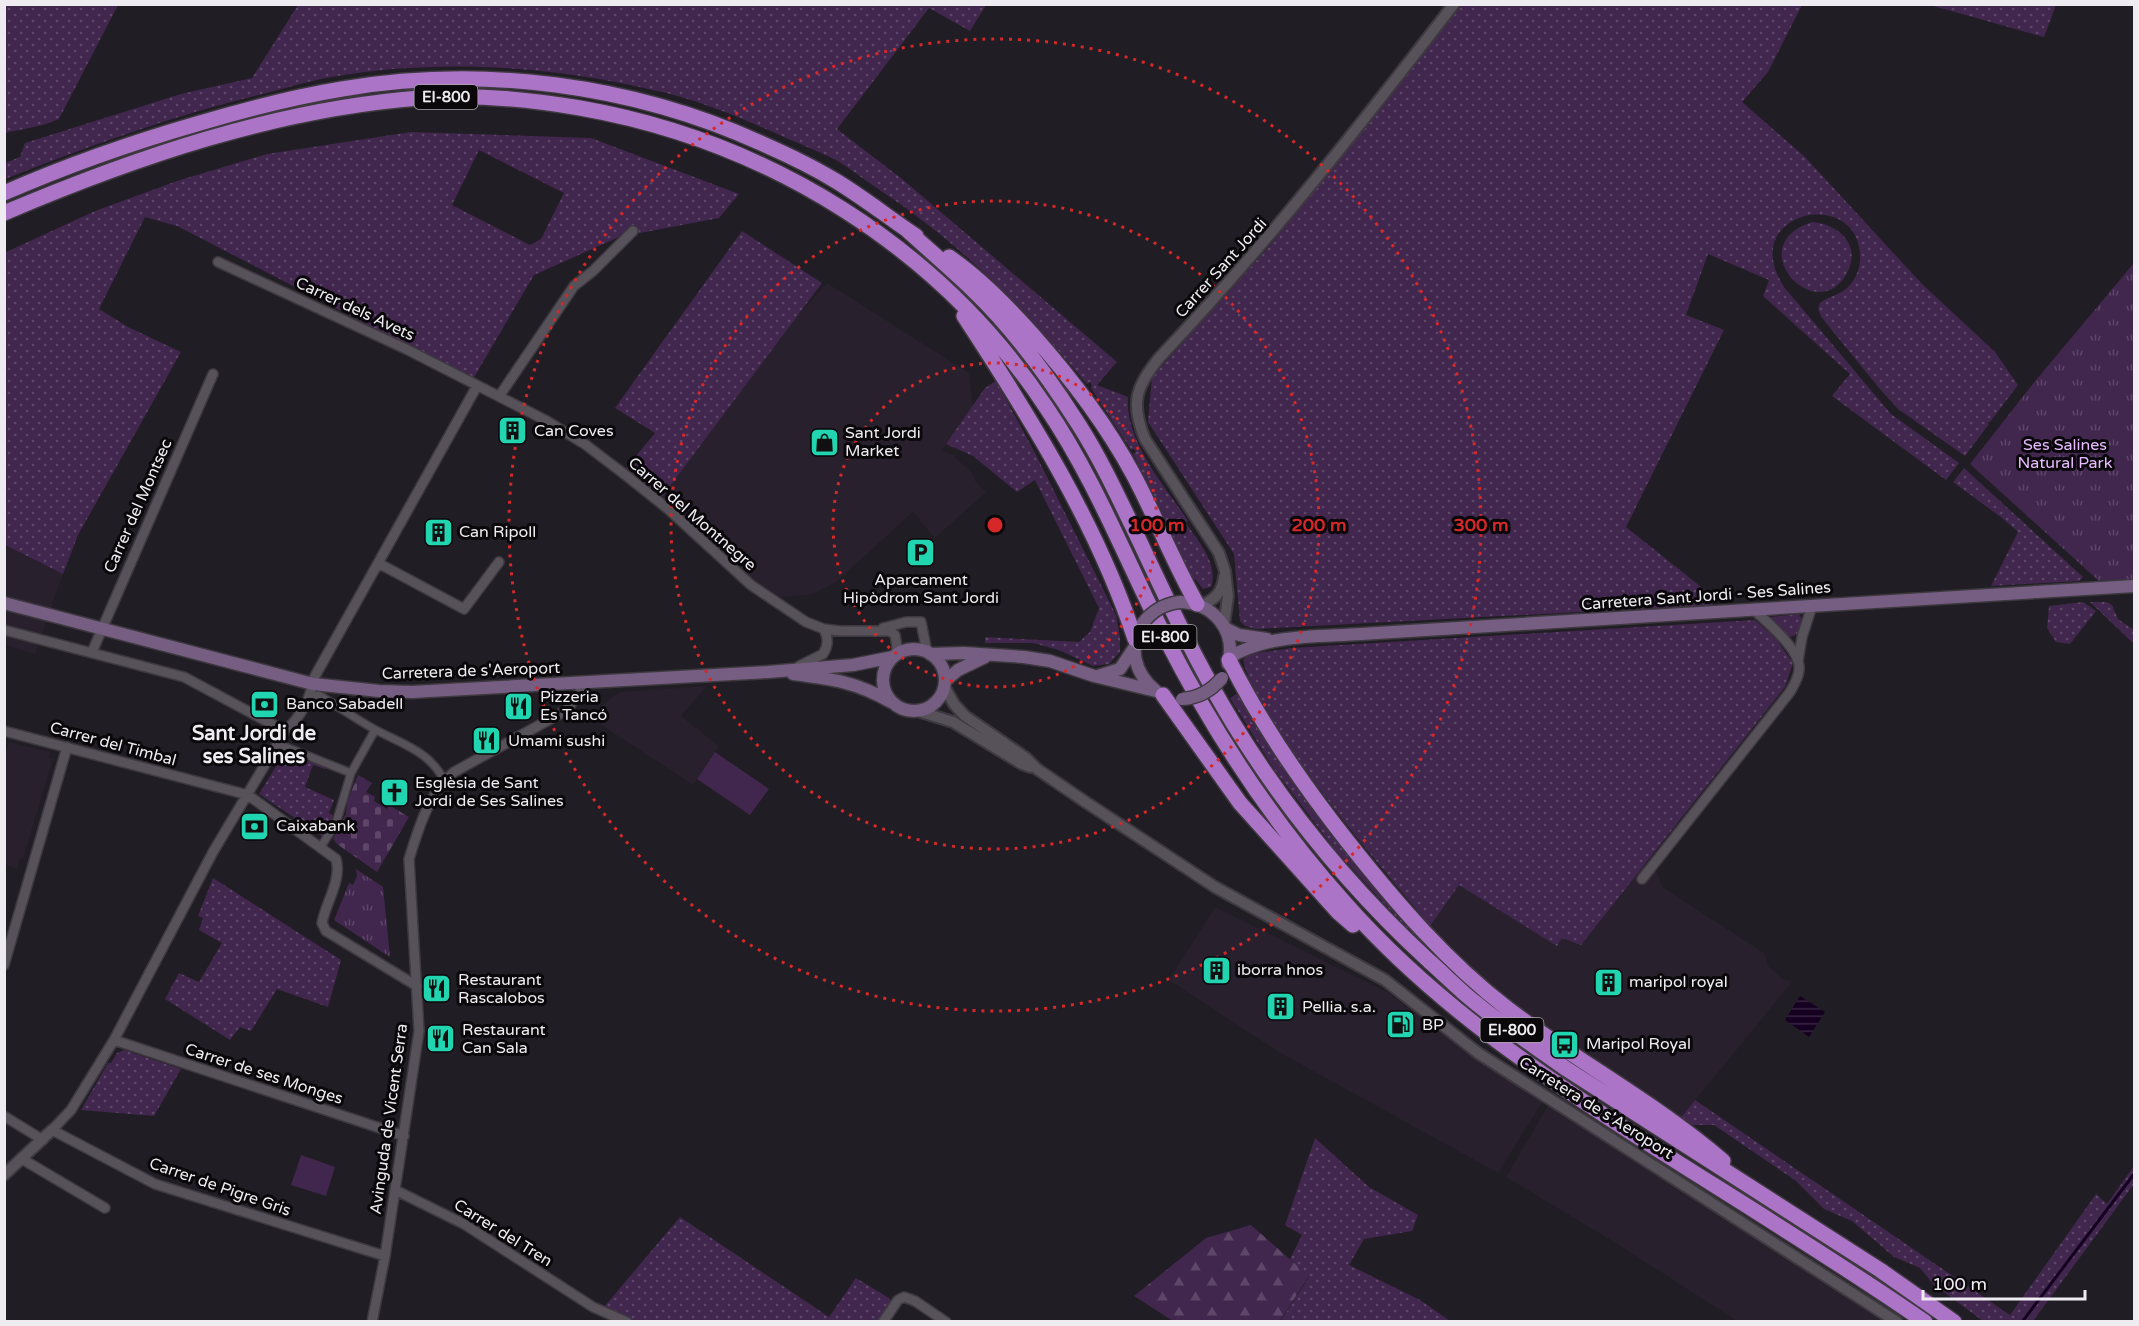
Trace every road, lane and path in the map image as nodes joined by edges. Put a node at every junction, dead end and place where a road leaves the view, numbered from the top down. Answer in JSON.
{"nodes":[{"id":1,"x":1454,"y":4,"type":"edge"},
{"id":2,"x":4,"y":193,"type":"edge"},
{"id":3,"x":4,"y":213,"type":"edge"},
{"id":4,"x":907,"y":230,"type":"junction"},
{"id":5,"x":633,"y":231,"type":"dead end"},
{"id":6,"x":218,"y":261,"type":"dead end"},
{"id":7,"x":945,"y":286,"type":"junction"},
{"id":8,"x":213,"y":374,"type":"dead end"},
{"id":9,"x":477,"y":386,"type":"junction"},
{"id":10,"x":500,"y":395,"type":"junction"},
{"id":11,"x":499,"y":562,"type":"dead end"},
{"id":12,"x":378,"y":563,"type":"junction"},
{"id":13,"x":1225,"y":571,"type":"junction"},
{"id":14,"x":2134,"y":586,"type":"edge"},
{"id":15,"x":4,"y":603,"type":"edge"},
{"id":16,"x":1199,"y":605,"type":"junction"},
{"id":17,"x":1812,"y":606,"type":"junction"},
{"id":18,"x":1754,"y":610,"type":"junction"},
{"id":19,"x":1224,"y":627,"type":"junction"},
{"id":20,"x":101,"y":628,"type":"junction"},
{"id":21,"x":824,"y":629,"type":"junction"},
{"id":22,"x":4,"y":630,"type":"edge"},
{"id":23,"x":872,"y":630,"type":"junction"},
{"id":24,"x":1280,"y":640,"type":"junction"},
{"id":25,"x":1135,"y":644,"type":"junction"},
{"id":26,"x":92,"y":652,"type":"junction"},
{"id":27,"x":929,"y":653,"type":"junction"},
{"id":28,"x":895,"y":656,"type":"junction"},
{"id":29,"x":989,"y":656,"type":"junction"},
{"id":30,"x":1230,"y":659,"type":"junction"},
{"id":31,"x":1798,"y":661,"type":"junction"},
{"id":32,"x":794,"y":669,"type":"junction"},
{"id":33,"x":768,"y":672,"type":"junction"},
{"id":34,"x":1094,"y":676,"type":"junction"},
{"id":35,"x":589,"y":682,"type":"junction"},
{"id":36,"x":313,"y":684,"type":"junction"},
{"id":37,"x":944,"y":684,"type":"junction"},
{"id":38,"x":1159,"y":693,"type":"junction"},
{"id":39,"x":310,"y":697,"type":"junction"},
{"id":40,"x":894,"y":704,"type":"junction"},
{"id":41,"x":918,"y":711,"type":"junction"},
{"id":42,"x":285,"y":730,"type":"junction"},
{"id":43,"x":375,"y":730,"type":"junction"},
{"id":44,"x":4,"y":731,"type":"edge"},
{"id":45,"x":278,"y":744,"type":"junction"},
{"id":46,"x":67,"y":747,"type":"junction"},
{"id":47,"x":1018,"y":752,"type":"junction"},
{"id":48,"x":1022,"y":764,"type":"junction"},
{"id":49,"x":1037,"y":770,"type":"junction"},
{"id":50,"x":351,"y":773,"type":"junction"},
{"id":51,"x":444,"y":780,"type":"junction"},
{"id":52,"x":248,"y":795,"type":"junction"},
{"id":53,"x":320,"y":848,"type":"junction"},
{"id":54,"x":1642,"y":879,"type":"dead end"},
{"id":55,"x":6,"y":954,"type":"edge"},
{"id":56,"x":1395,"y":955,"type":"junction"},
{"id":57,"x":4,"y":965,"type":"edge"},
{"id":58,"x":417,"y":986,"type":"junction"},
{"id":59,"x":114,"y":1040,"type":"junction"},
{"id":60,"x":4,"y":1116,"type":"edge"},
{"id":61,"x":52,"y":1130,"type":"junction"},
{"id":62,"x":404,"y":1136,"type":"junction"},
{"id":63,"x":43,"y":1140,"type":"junction"},
{"id":64,"x":22,"y":1159,"type":"junction"},
{"id":65,"x":4,"y":1175,"type":"edge"},
{"id":66,"x":395,"y":1190,"type":"junction"},
{"id":67,"x":1764,"y":1196,"type":"junction"},
{"id":68,"x":105,"y":1208,"type":"dead end"},
{"id":69,"x":385,"y":1256,"type":"junction"},
{"id":70,"x":372,"y":1322,"type":"edge"},
{"id":71,"x":627,"y":1322,"type":"edge"},
{"id":72,"x":882,"y":1322,"type":"edge"},
{"id":73,"x":946,"y":1322,"type":"edge"},
{"id":74,"x":1897,"y":1322,"type":"edge"},
{"id":75,"x":1925,"y":1322,"type":"edge"},
{"id":76,"x":1954,"y":1322,"type":"edge"}],
"edges":[{"from":1,"to":13,"type":"street","name":"Carrer Sant Jordi"},
{"from":2,"to":4,"type":"highway","number":"EI-800"},
{"from":3,"to":7,"type":"highway","number":"EI-800"},
{"from":4,"to":16,"type":"highway"},
{"from":4,"to":67,"type":"highway","number":"EI-800"},
{"from":5,"to":10,"type":"street"},
{"from":6,"to":9,"type":"street","name":"Carrer dels Avets"},
{"from":7,"to":25,"type":"highway"},
{"from":7,"to":56,"type":"highway","number":"EI-800"},
{"from":8,"to":20,"type":"street","name":"Carrer del Montsec"},
{"from":9,"to":10,"type":"street","name":"Carrer del Montnegre"},
{"from":9,"to":12,"type":"street"},
{"from":10,"to":21,"type":"street","name":"Carrer del Montnegre"},
{"from":11,"to":12,"type":"street"},
{"from":12,"to":36,"type":"street"},
{"from":13,"to":16,"type":"street"},
{"from":13,"to":19,"type":"street","name":"Carrer Sant Jordi"},
{"from":14,"to":17,"type":"main road","name":"Carretera Sant Jordi - Ses Salines"},
{"from":15,"to":20,"type":"main road","name":"Carretera de s'Aeroport"},
{"from":16,"to":19,"type":"main road"},
{"from":16,"to":25,"type":"main road","bridge":true},
{"from":17,"to":18,"type":"main road","name":"Carretera Sant Jordi - Ses Salines"},
{"from":17,"to":31,"type":"street"},
{"from":18,"to":24,"type":"main road","name":"Carretera Sant Jordi - Ses Salines"},
{"from":18,"to":31,"type":"street"},
{"from":19,"to":24,"type":"main road","name":"Carretera Sant Jordi - Ses Salines"},
{"from":19,"to":30,"type":"main road"},
{"from":20,"to":26,"type":"street","name":"Carrer del Montsec"},
{"from":20,"to":36,"type":"main road","name":"Carretera de s'Aeroport"},
{"from":21,"to":23,"type":"street","name":"Carrer del Montnegre"},
{"from":21,"to":32,"type":"street"},
{"from":22,"to":26,"type":"street"},
{"from":23,"to":27,"type":"street","name":"Carrer del Montnegre"},
{"from":23,"to":28,"type":"street","name":"Carrer del Montnegre"},
{"from":24,"to":30,"type":"main road","name":"Carretera Sant Jordi - Ses Salines"},
{"from":25,"to":34,"type":"main road"},
{"from":25,"to":38,"type":"main road"},
{"from":26,"to":42,"type":"street"},
{"from":27,"to":28,"type":"main road"},
{"from":27,"to":29,"type":"main road"},
{"from":27,"to":37,"type":"main road"},
{"from":28,"to":32,"type":"main road"},
{"from":28,"to":40,"type":"main road"},
{"from":29,"to":34,"type":"main road"},
{"from":29,"to":37,"type":"main road"},
{"from":30,"to":38,"type":"main road","bridge":true},
{"from":30,"to":67,"type":"highway"},
{"from":31,"to":54,"type":"street"},
{"from":32,"to":33,"type":"main road"},
{"from":33,"to":35,"type":"main road","name":"Carretera de s'Aeroport"},
{"from":33,"to":40,"type":"main road"},
{"from":34,"to":38,"type":"main road"},
{"from":35,"to":36,"type":"main road","name":"Carretera de s'Aeroport"},
{"from":35,"to":51,"type":"street","name":"Avinguda de Vicent Serra"},
{"from":36,"to":39,"type":"street"},
{"from":37,"to":41,"type":"main road"},
{"from":37,"to":47,"type":"street"},
{"from":38,"to":56,"type":"highway"},
{"from":39,"to":42,"type":"street"},
{"from":39,"to":43,"type":"street"},
{"from":40,"to":41,"type":"main road"},
{"from":41,"to":48,"type":"street"},
{"from":42,"to":45,"type":"street"},
{"from":43,"to":50,"type":"street"},
{"from":43,"to":51,"type":"street"},
{"from":44,"to":46,"type":"street","name":"Carrer del Timbal"},
{"from":45,"to":50,"type":"street"},
{"from":45,"to":52,"type":"street"},
{"from":46,"to":52,"type":"street","name":"Carrer del Timbal"},
{"from":46,"to":55,"type":"street"},
{"from":47,"to":48,"type":"street"},
{"from":47,"to":49,"type":"street"},
{"from":48,"to":49,"type":"street"},
{"from":49,"to":74,"type":"street","name":"Carretera de s'Aeroport"},
{"from":50,"to":53,"type":"street"},
{"from":51,"to":58,"type":"street","name":"Avinguda de Vicent Serra"},
{"from":52,"to":53,"type":"street"},
{"from":52,"to":59,"type":"street"},
{"from":53,"to":58,"type":"street"},
{"from":55,"to":57,"type":"street"},
{"from":56,"to":75,"type":"highway","number":"EI-800"},
{"from":58,"to":62,"type":"street","name":"Avinguda de Vicent Serra"},
{"from":59,"to":61,"type":"street"},
{"from":59,"to":62,"type":"street","name":"Carrer de ses Monges"},
{"from":60,"to":63,"type":"street"},
{"from":61,"to":63,"type":"street"},
{"from":61,"to":69,"type":"street","name":"Carrer de Pigre Gris"},
{"from":62,"to":66,"type":"street","name":"Avinguda de Vicent Serra"},
{"from":63,"to":64,"type":"street"},
{"from":64,"to":65,"type":"street"},
{"from":64,"to":68,"type":"street"},
{"from":66,"to":69,"type":"street","name":"Avinguda de Vicent Serra"},
{"from":66,"to":71,"type":"street","name":"Carrer del Tren"},
{"from":67,"to":76,"type":"highway","number":"EI-800"},
{"from":69,"to":70,"type":"street","name":"Avinguda de Vicent Serra"},
{"from":72,"to":73,"type":"street"}]}
